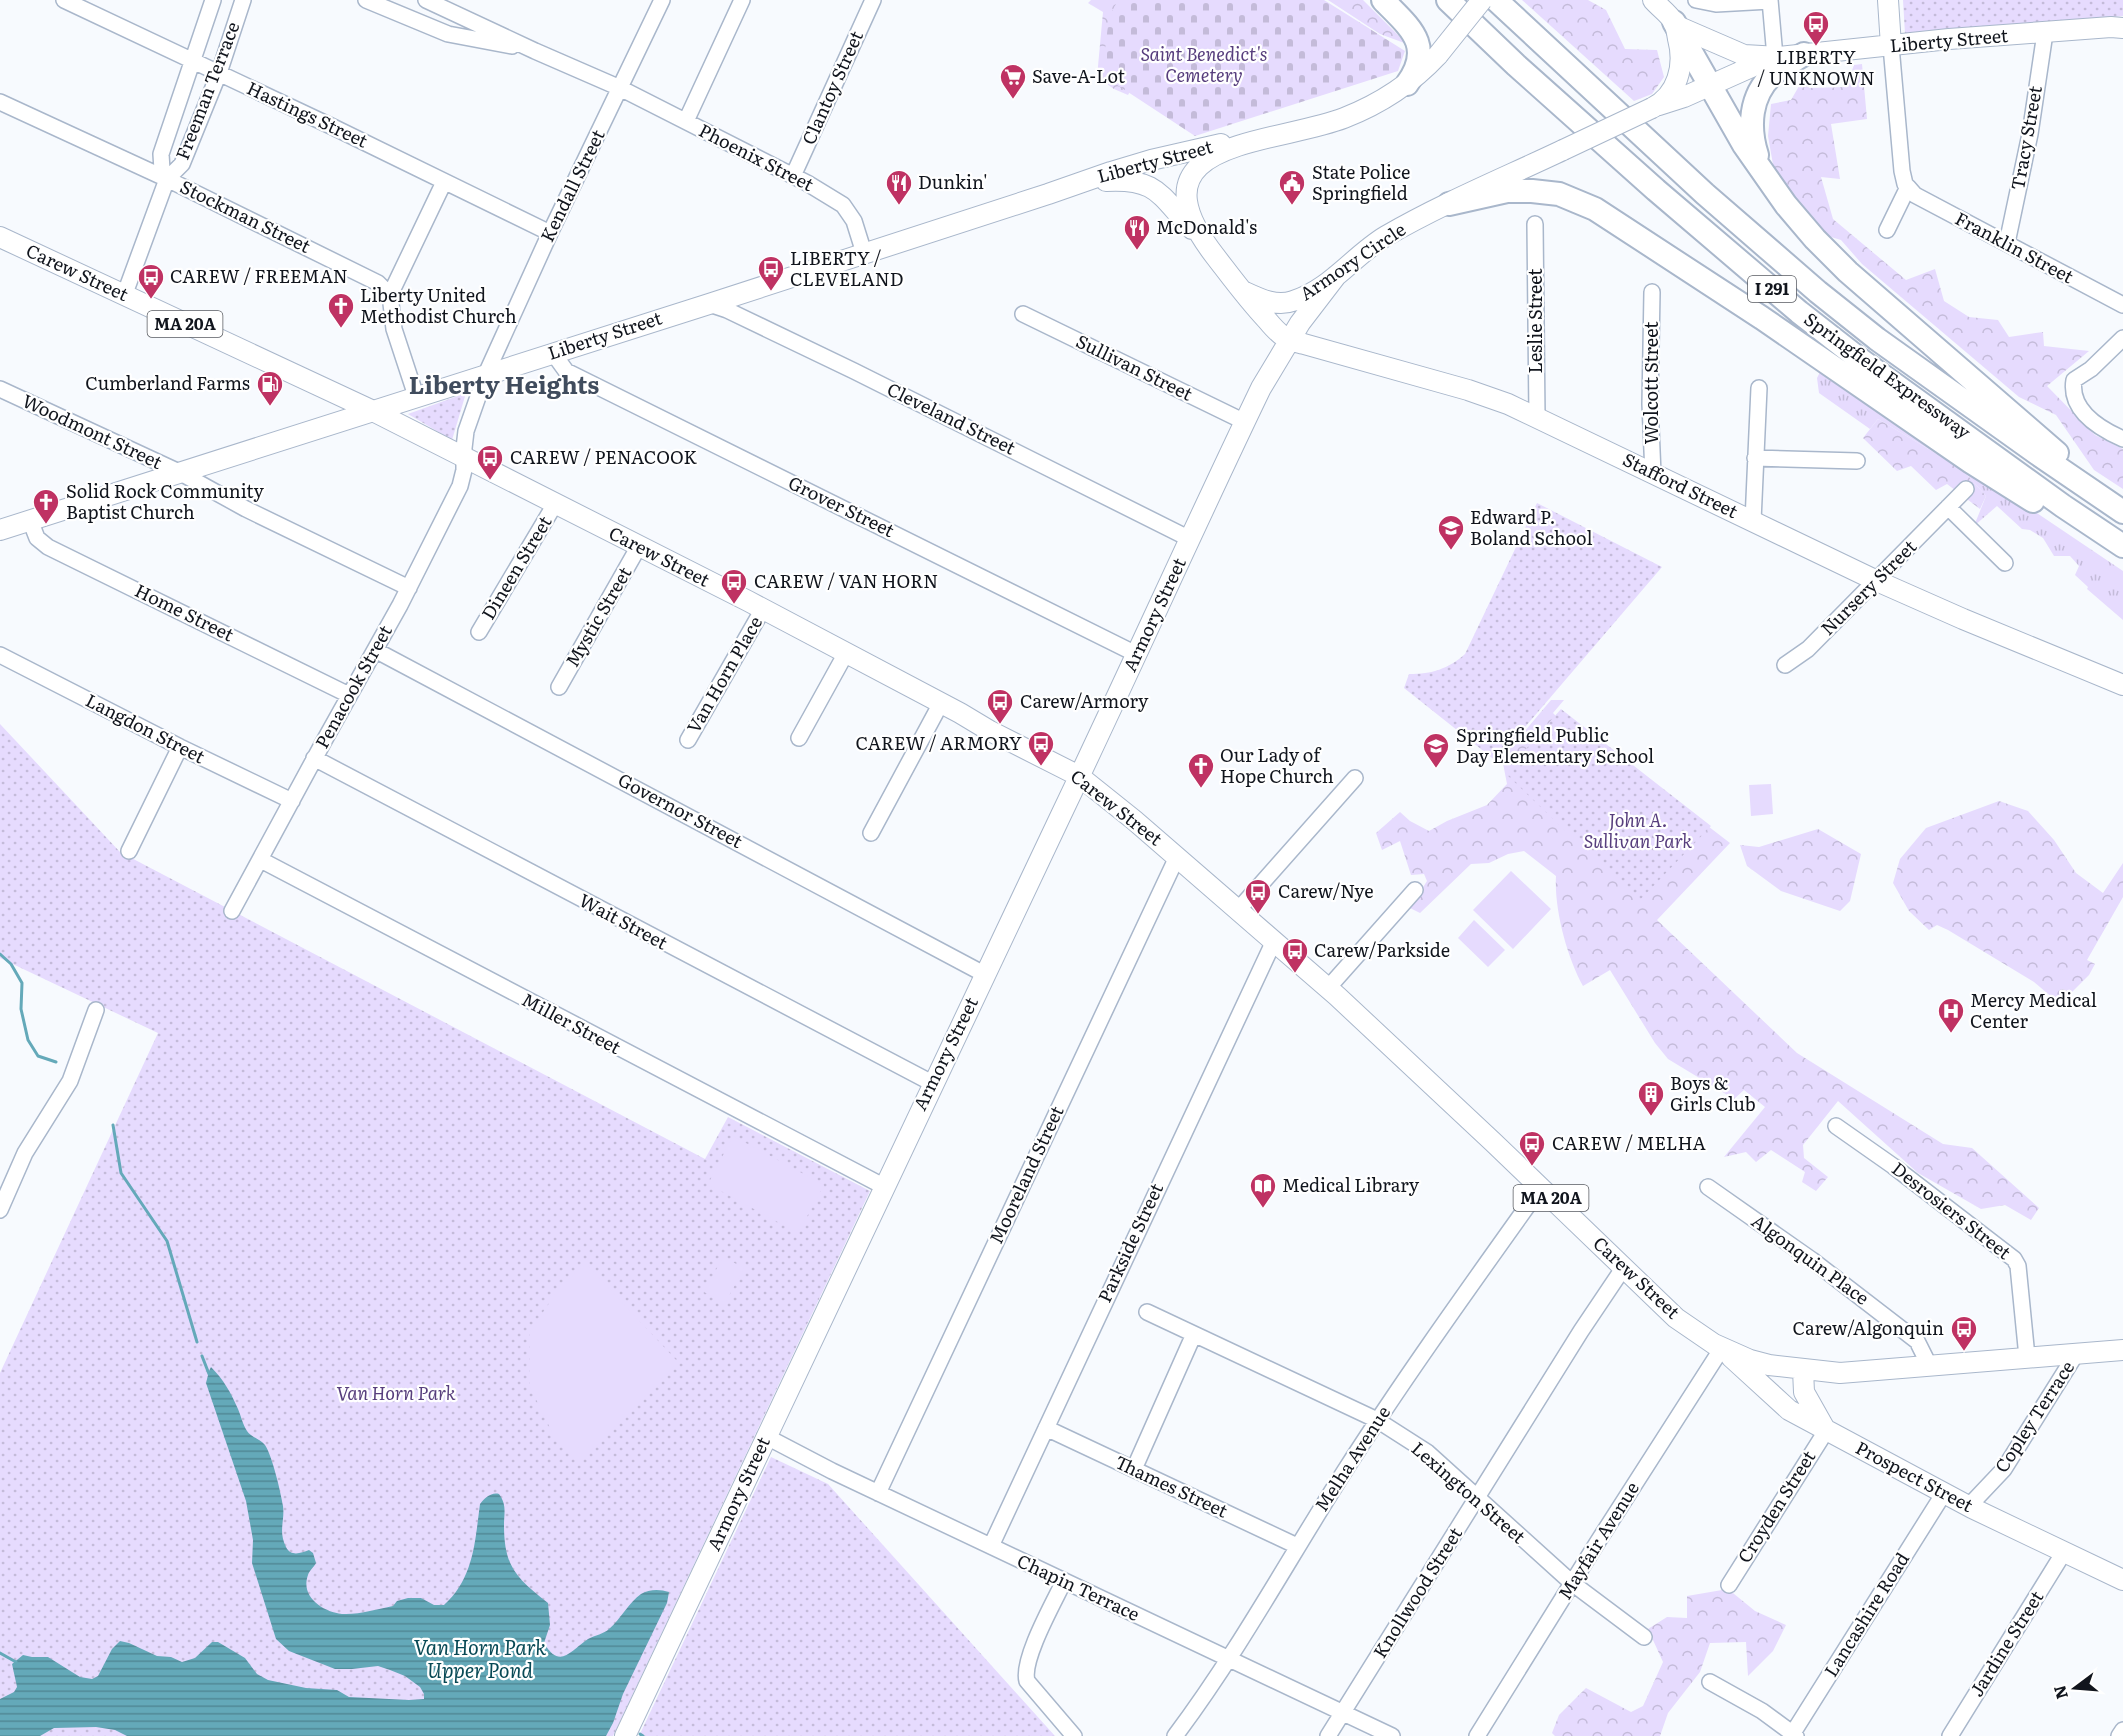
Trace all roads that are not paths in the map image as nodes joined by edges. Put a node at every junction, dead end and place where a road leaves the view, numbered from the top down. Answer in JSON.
{"nodes":[{"id":1,"x":64,"y":0,"type":"edge"},
{"id":2,"x":213,"y":0,"type":"edge"},
{"id":3,"x":243,"y":0,"type":"edge"},
{"id":4,"x":366,"y":0,"type":"edge"},
{"id":5,"x":426,"y":0,"type":"edge"},
{"id":6,"x":662,"y":0,"type":"edge"},
{"id":7,"x":742,"y":0,"type":"edge"},
{"id":8,"x":873,"y":0,"type":"edge"},
{"id":9,"x":1383,"y":0,"type":"edge"},
{"id":10,"x":1448,"y":0,"type":"edge"},
{"id":11,"x":1482,"y":0,"type":"edge"},
{"id":12,"x":1496,"y":0,"type":"edge"},
{"id":13,"x":1653,"y":0,"type":"edge"},
{"id":14,"x":1696,"y":0,"type":"edge"},
{"id":15,"x":1888,"y":0,"type":"edge"},
{"id":16,"x":1770,"y":1,"type":"edge"},
{"id":17,"x":385,"y":3,"type":"edge"},
{"id":18,"x":1676,"y":24,"type":"junction"},
{"id":19,"x":2123,"y":28,"type":"edge"},
{"id":20,"x":2045,"y":33,"type":"junction"},
{"id":21,"x":1891,"y":46,"type":"junction"},
{"id":22,"x":535,"y":51,"type":"junction"},
{"id":23,"x":1804,"y":54,"type":"junction"},
{"id":24,"x":1775,"y":57,"type":"junction"},
{"id":25,"x":193,"y":60,"type":"junction"},
{"id":26,"x":219,"y":73,"type":"junction"},
{"id":27,"x":1407,"y":84,"type":"junction"},
{"id":28,"x":1710,"y":84,"type":"junction"},
{"id":29,"x":620,"y":88,"type":"junction"},
{"id":30,"x":0,"y":102,"type":"edge"},
{"id":31,"x":1656,"y":106,"type":"junction"},
{"id":32,"x":686,"y":121,"type":"junction"},
{"id":33,"x":1239,"y":144,"type":"junction"},
{"id":34,"x":1761,"y":171,"type":"junction"},
{"id":35,"x":793,"y":176,"type":"junction"},
{"id":36,"x":167,"y":178,"type":"junction"},
{"id":37,"x":444,"y":182,"type":"junction"},
{"id":38,"x":1073,"y":186,"type":"junction"},
{"id":39,"x":1908,"y":187,"type":"junction"},
{"id":40,"x":1449,"y":204,"type":"junction"},
{"id":41,"x":1534,"y":224,"type":"dead end"},
{"id":42,"x":1887,"y":230,"type":"dead end"},
{"id":43,"x":550,"y":233,"type":"junction"},
{"id":44,"x":0,"y":237,"type":"edge"},
{"id":45,"x":1201,"y":238,"type":"junction"},
{"id":46,"x":2007,"y":243,"type":"junction"},
{"id":47,"x":864,"y":253,"type":"junction"},
{"id":48,"x":1336,"y":276,"type":"junction"},
{"id":49,"x":1652,"y":292,"type":"dead end"},
{"id":50,"x":390,"y":295,"type":"junction"},
{"id":51,"x":124,"y":296,"type":"junction"},
{"id":52,"x":1247,"y":297,"type":"junction"},
{"id":53,"x":709,"y":304,"type":"junction"},
{"id":54,"x":2123,"y":305,"type":"edge"},
{"id":55,"x":1023,"y":314,"type":"dead end"},
{"id":56,"x":2123,"y":338,"type":"edge"},
{"id":57,"x":1289,"y":340,"type":"junction"},
{"id":58,"x":552,"y":353,"type":"junction"},
{"id":59,"x":1268,"y":373,"type":"junction"},
{"id":60,"x":486,"y":374,"type":"junction"},
{"id":61,"x":1759,"y":388,"type":"dead end"},
{"id":62,"x":0,"y":389,"type":"edge"},
{"id":63,"x":416,"y":396,"type":"junction"},
{"id":64,"x":371,"y":410,"type":"junction"},
{"id":65,"x":1537,"y":417,"type":"junction"},
{"id":66,"x":1245,"y":422,"type":"junction"},
{"id":67,"x":2123,"y":439,"type":"edge"},
{"id":68,"x":463,"y":458,"type":"junction"},
{"id":69,"x":1755,"y":458,"type":"junction"},
{"id":70,"x":1857,"y":461,"type":"dead end"},
{"id":71,"x":179,"y":472,"type":"junction"},
{"id":72,"x":1653,"y":474,"type":"junction"},
{"id":73,"x":1966,"y":489,"type":"dead end"},
{"id":74,"x":555,"y":504,"type":"junction"},
{"id":75,"x":1948,"y":507,"type":"junction"},
{"id":76,"x":2123,"y":512,"type":"edge"},
{"id":77,"x":30,"y":520,"type":"junction"},
{"id":78,"x":1753,"y":521,"type":"junction"},
{"id":79,"x":0,"y":530,"type":"edge"},
{"id":80,"x":1191,"y":539,"type":"junction"},
{"id":81,"x":639,"y":546,"type":"junction"},
{"id":82,"x":2123,"y":548,"type":"edge"},
{"id":83,"x":2005,"y":563,"type":"dead end"},
{"id":84,"x":1877,"y":580,"type":"junction"},
{"id":85,"x":409,"y":588,"type":"junction"},
{"id":86,"x":763,"y":609,"type":"junction"},
{"id":87,"x":479,"y":632,"type":"dead end"},
{"id":88,"x":375,"y":650,"type":"junction"},
{"id":89,"x":846,"y":653,"type":"junction"},
{"id":90,"x":1136,"y":654,"type":"junction"},
{"id":91,"x":0,"y":655,"type":"edge"},
{"id":92,"x":1785,"y":665,"type":"dead end"},
{"id":93,"x":2123,"y":685,"type":"edge"},
{"id":94,"x":559,"y":687,"type":"dead end"},
{"id":95,"x":349,"y":695,"type":"junction"},
{"id":96,"x":942,"y":703,"type":"junction"},
{"id":97,"x":799,"y":738,"type":"dead end"},
{"id":98,"x":688,"y":740,"type":"dead end"},
{"id":99,"x":180,"y":747,"type":"junction"},
{"id":100,"x":314,"y":758,"type":"junction"},
{"id":101,"x":1079,"y":776,"type":"junction"},
{"id":102,"x":1355,"y":778,"type":"dead end"},
{"id":103,"x":292,"y":801,"type":"junction"},
{"id":104,"x":871,"y":833,"type":"dead end"},
{"id":105,"x":129,"y":851,"type":"dead end"},
{"id":106,"x":1177,"y":857,"type":"junction"},
{"id":107,"x":261,"y":860,"type":"junction"},
{"id":108,"x":1415,"y":890,"type":"dead end"},
{"id":109,"x":1238,"y":910,"type":"junction"},
{"id":110,"x":232,"y":911,"type":"dead end"},
{"id":111,"x":1274,"y":941,"type":"junction"},
{"id":112,"x":984,"y":974,"type":"junction"},
{"id":113,"x":1328,"y":988,"type":"junction"},
{"id":114,"x":96,"y":1010,"type":"dead end"},
{"id":115,"x":932,"y":1083,"type":"junction"},
{"id":116,"x":1836,"y":1126,"type":"dead end"},
{"id":117,"x":6,"y":1178,"type":"edge"},
{"id":118,"x":883,"y":1186,"type":"junction"},
{"id":119,"x":1541,"y":1187,"type":"junction"},
{"id":120,"x":1708,"y":1187,"type":"dead end"},
{"id":121,"x":0,"y":1210,"type":"edge"},
{"id":122,"x":1623,"y":1267,"type":"junction"},
{"id":123,"x":1147,"y":1312,"type":"dead end"},
{"id":124,"x":1194,"y":1334,"type":"junction"},
{"id":125,"x":1722,"y":1348,"type":"junction"},
{"id":126,"x":2123,"y":1350,"type":"edge"},
{"id":127,"x":2076,"y":1353,"type":"junction"},
{"id":128,"x":2027,"y":1357,"type":"junction"},
{"id":129,"x":1929,"y":1365,"type":"junction"},
{"id":130,"x":1803,"y":1370,"type":"junction"},
{"id":131,"x":1377,"y":1420,"type":"junction"},
{"id":132,"x":1046,"y":1428,"type":"junction"},
{"id":133,"x":1826,"y":1431,"type":"junction"},
{"id":134,"x":765,"y":1436,"type":"junction"},
{"id":135,"x":1134,"y":1469,"type":"junction"},
{"id":136,"x":878,"y":1493,"type":"junction"},
{"id":137,"x":1944,"y":1493,"type":"junction"},
{"id":138,"x":1477,"y":1498,"type":"junction"},
{"id":139,"x":1969,"y":1506,"type":"junction"},
{"id":140,"x":991,"y":1546,"type":"junction"},
{"id":141,"x":1297,"y":1546,"type":"junction"},
{"id":142,"x":2064,"y":1552,"type":"junction"},
{"id":143,"x":2123,"y":1580,"type":"edge"},
{"id":144,"x":1064,"y":1581,"type":"junction"},
{"id":145,"x":1572,"y":1583,"type":"junction"},
{"id":146,"x":1729,"y":1585,"type":"dead end"},
{"id":147,"x":1644,"y":1637,"type":"dead end"},
{"id":148,"x":1228,"y":1660,"type":"junction"},
{"id":149,"x":1710,"y":1682,"type":"dead end"},
{"id":150,"x":1343,"y":1713,"type":"junction"},
{"id":151,"x":2123,"y":1730,"type":"edge"},
{"id":152,"x":1793,"y":1735,"type":"edge"},
{"id":153,"x":625,"y":1736,"type":"edge"},
{"id":154,"x":1074,"y":1736,"type":"edge"},
{"id":155,"x":1175,"y":1736,"type":"edge"},
{"id":156,"x":1328,"y":1736,"type":"edge"},
{"id":157,"x":1392,"y":1736,"type":"edge"},
{"id":158,"x":1477,"y":1736,"type":"edge"},
{"id":159,"x":1950,"y":1736,"type":"edge"},
{"id":160,"x":2119,"y":1736,"type":"edge"}],
"edges":[{"from":1,"to":25,"type":"street","name":"Hastings Street"},
{"from":2,"to":25,"type":"street","name":"Freeman Terrace"},
{"from":3,"to":26,"type":"street","name":"Freeman Terrace"},
{"from":4,"to":17,"type":"street"},
{"from":5,"to":22,"type":"street"},
{"from":6,"to":29,"type":"street","name":"Kendall Street"},
{"from":7,"to":32,"type":"street"},
{"from":8,"to":35,"type":"street","name":"Clantoy Street"},
{"from":9,"to":27,"type":"highway"},
{"from":10,"to":82,"type":"highway","name":"Springfield Expressway","number":"I 291"},
{"from":11,"to":27,"type":"main road","bridge":true},
{"from":12,"to":76,"type":"highway","name":"Springfield Expressway","number":"I 291"},
{"from":13,"to":18,"type":"main road"},
{"from":14,"to":16,"type":"street"},
{"from":15,"to":21,"type":"main road"},
{"from":16,"to":24,"type":"street"},
{"from":17,"to":22,"type":"street"},
{"from":18,"to":24,"type":"main road","name":"Liberty Street"},
{"from":18,"to":28,"type":"highway"},
{"from":18,"to":31,"type":"main road"},
{"from":19,"to":20,"type":"main road","name":"Liberty Street"},
{"from":20,"to":21,"type":"main road","name":"Liberty Street"},
{"from":20,"to":46,"type":"street","name":"Tracy Street"},
{"from":21,"to":23,"type":"main road","name":"Liberty Street"},
{"from":21,"to":39,"type":"street"},
{"from":22,"to":29,"type":"street","name":"Phoenix Street"},
{"from":23,"to":24,"type":"main road","name":"Liberty Street"},
{"from":23,"to":34,"type":"highway"},
{"from":24,"to":28,"type":"main road","name":"Liberty Street"},
{"from":25,"to":26,"type":"street","name":"Hastings Street"},
{"from":25,"to":36,"type":"street","name":"Freeman Terrace"},
{"from":26,"to":36,"type":"street","name":"Freeman Terrace"},
{"from":26,"to":37,"type":"street","name":"Hastings Street"},
{"from":27,"to":33,"type":"main road"},
{"from":28,"to":31,"type":"main road","name":"Liberty Street"},
{"from":28,"to":34,"type":"highway"},
{"from":29,"to":32,"type":"street","name":"Phoenix Street"},
{"from":29,"to":43,"type":"street","name":"Kendall Street"},
{"from":30,"to":36,"type":"street","name":"Stockman Street"},
{"from":31,"to":40,"type":"main road","name":"Armory Circle","bridge":true},
{"from":32,"to":35,"type":"street","name":"Phoenix Street"},
{"from":33,"to":38,"type":"main road","name":"Liberty Street"},
{"from":33,"to":45,"type":"main road"},
{"from":34,"to":76,"type":"highway"},
{"from":35,"to":47,"type":"street","name":"Phoenix Street"},
{"from":36,"to":50,"type":"street","name":"Stockman Street"},
{"from":36,"to":51,"type":"street","name":"Freeman Terrace"},
{"from":37,"to":43,"type":"street","name":"Hastings Street"},
{"from":37,"to":50,"type":"street"},
{"from":38,"to":45,"type":"main road","name":"Liberty Street"},
{"from":38,"to":47,"type":"main road","name":"Liberty Street"},
{"from":39,"to":42,"type":"street"},
{"from":39,"to":46,"type":"street","name":"Franklin Street"},
{"from":40,"to":48,"type":"main road","name":"Armory Circle"},
{"from":40,"to":82,"type":"highway"},
{"from":41,"to":65,"type":"street","name":"Leslie Street"},
{"from":43,"to":60,"type":"street","name":"Kendall Street"},
{"from":44,"to":51,"type":"main road","name":"Carew Street","number":"MA 20A"},
{"from":45,"to":52,"type":"main road"},
{"from":46,"to":54,"type":"street","name":"Franklin Street"},
{"from":47,"to":53,"type":"main road","name":"Liberty Street"},
{"from":48,"to":52,"type":"main road","name":"Armory Circle"},
{"from":48,"to":57,"type":"main road","name":"Armory Street"},
{"from":49,"to":72,"type":"street","name":"Wolcott Street"},
{"from":50,"to":63,"type":"street"},
{"from":51,"to":64,"type":"main road","name":"Carew Street","number":"MA 20A"},
{"from":52,"to":57,"type":"main road","name":"Stafford Street"},
{"from":52,"to":59,"type":"main road","name":"Armory Street"},
{"from":53,"to":58,"type":"main road","name":"Liberty Street"},
{"from":53,"to":80,"type":"street","name":"Cleveland Street"},
{"from":55,"to":66,"type":"street","name":"Sullivan Street"},
{"from":56,"to":67,"type":"street"},
{"from":57,"to":59,"type":"main road","name":"Armory Street"},
{"from":57,"to":65,"type":"main road","name":"Stafford Street"},
{"from":58,"to":60,"type":"main road","name":"Liberty Street"},
{"from":58,"to":90,"type":"street","name":"Grover Street"},
{"from":59,"to":66,"type":"main road","name":"Armory Street"},
{"from":60,"to":63,"type":"main road","name":"Liberty Street"},
{"from":60,"to":68,"type":"street","name":"Kendall Street"},
{"from":61,"to":69,"type":"street"},
{"from":62,"to":71,"type":"street","name":"Woodmont Street"},
{"from":63,"to":64,"type":"main road","name":"Liberty Street"},
{"from":64,"to":68,"type":"main road","name":"Carew Street","number":"MA 20A"},
{"from":64,"to":71,"type":"main road","name":"Liberty Street"},
{"from":65,"to":72,"type":"main road","name":"Stafford Street"},
{"from":66,"to":80,"type":"main road","name":"Armory Street"},
{"from":68,"to":74,"type":"main road","name":"Carew Street","number":"MA 20A"},
{"from":68,"to":85,"type":"street","name":"Penacook Street"},
{"from":69,"to":70,"type":"street"},
{"from":69,"to":78,"type":"street"},
{"from":71,"to":77,"type":"main road","name":"Liberty Street"},
{"from":71,"to":85,"type":"street","name":"Woodmont Street"},
{"from":72,"to":78,"type":"main road","name":"Stafford Street"},
{"from":73,"to":75,"type":"street","name":"Nursery Street"},
{"from":74,"to":81,"type":"main road","name":"Carew Street","number":"MA 20A"},
{"from":74,"to":87,"type":"street","name":"Dineen Street"},
{"from":75,"to":83,"type":"street"},
{"from":75,"to":84,"type":"street","name":"Nursery Street"},
{"from":77,"to":79,"type":"main road","name":"Liberty Street"},
{"from":77,"to":95,"type":"street","name":"Home Street"},
{"from":78,"to":84,"type":"main road","name":"Stafford Street"},
{"from":80,"to":90,"type":"main road","name":"Armory Street"},
{"from":81,"to":86,"type":"main road","name":"Carew Street","number":"MA 20A"},
{"from":81,"to":94,"type":"street","name":"Mystic Street"},
{"from":84,"to":92,"type":"street","name":"Nursery Street"},
{"from":84,"to":93,"type":"main road","name":"Stafford Street"},
{"from":85,"to":88,"type":"street","name":"Penacook Street"},
{"from":86,"to":89,"type":"main road","name":"Carew Street","number":"MA 20A"},
{"from":86,"to":98,"type":"street","name":"Van Horn Place"},
{"from":88,"to":95,"type":"street","name":"Penacook Street"},
{"from":88,"to":112,"type":"street","name":"Governor Street"},
{"from":89,"to":96,"type":"main road","name":"Carew Street","number":"MA 20A"},
{"from":89,"to":97,"type":"street"},
{"from":90,"to":101,"type":"main road","name":"Armory Street"},
{"from":91,"to":99,"type":"street","name":"Langdon Street"},
{"from":95,"to":100,"type":"street","name":"Penacook Street"},
{"from":96,"to":101,"type":"main road","name":"Carew Street","number":"MA 20A"},
{"from":96,"to":104,"type":"street"},
{"from":99,"to":103,"type":"street","name":"Langdon Street"},
{"from":99,"to":105,"type":"street"},
{"from":100,"to":103,"type":"street","name":"Penacook Street"},
{"from":100,"to":115,"type":"street","name":"Wait Street"},
{"from":101,"to":106,"type":"main road","name":"Carew Street","number":"MA 20A"},
{"from":101,"to":112,"type":"main road","name":"Armory Street"},
{"from":102,"to":109,"type":"street"},
{"from":103,"to":107,"type":"street","name":"Penacook Street"},
{"from":106,"to":109,"type":"main road","name":"Carew Street","number":"MA 20A"},
{"from":106,"to":136,"type":"street","name":"Mooreland Street"},
{"from":107,"to":110,"type":"street","name":"Penacook Street"},
{"from":107,"to":118,"type":"street","name":"Miller Street"},
{"from":108,"to":113,"type":"street"},
{"from":109,"to":111,"type":"main road","name":"Carew Street","number":"MA 20A"},
{"from":111,"to":113,"type":"main road","name":"Carew Street","number":"MA 20A"},
{"from":111,"to":132,"type":"street","name":"Parkside Street"},
{"from":112,"to":115,"type":"main road","name":"Armory Street"},
{"from":113,"to":119,"type":"main road","name":"Carew Street","number":"MA 20A"},
{"from":114,"to":117,"type":"street"},
{"from":115,"to":118,"type":"main road","name":"Armory Street"},
{"from":116,"to":128,"type":"street","name":"Desrosiers Street"},
{"from":117,"to":121,"type":"street"},
{"from":118,"to":134,"type":"main road","name":"Armory Street"},
{"from":119,"to":122,"type":"main road","name":"Carew Street","number":"MA 20A"},
{"from":119,"to":131,"type":"street","name":"Melha Avenue"},
{"from":120,"to":129,"type":"street","name":"Algonquin Place"},
{"from":122,"to":125,"type":"main road","name":"Carew Street","number":"MA 20A"},
{"from":122,"to":138,"type":"street","name":"Knollwood Street"},
{"from":123,"to":124,"type":"street","name":"Lexington Street"},
{"from":124,"to":131,"type":"street","name":"Lexington Street"},
{"from":124,"to":135,"type":"street"},
{"from":125,"to":130,"type":"main road","name":"Carew Street","number":"MA 20A"},
{"from":125,"to":133,"type":"main road","name":"Prospect Street"},
{"from":125,"to":145,"type":"street","name":"Mayfair Avenue"},
{"from":126,"to":127,"type":"main road","name":"Carew Street","number":"MA 20A"},
{"from":127,"to":128,"type":"main road","name":"Carew Street","number":"MA 20A"},
{"from":127,"to":139,"type":"street","name":"Copley Terrace"},
{"from":128,"to":129,"type":"main road","name":"Carew Street","number":"MA 20A"},
{"from":129,"to":130,"type":"main road","name":"Carew Street","number":"MA 20A"},
{"from":130,"to":133,"type":"main road"},
{"from":131,"to":138,"type":"street","name":"Lexington Street"},
{"from":131,"to":141,"type":"street","name":"Melha Avenue"},
{"from":132,"to":135,"type":"street","name":"Thames Street"},
{"from":132,"to":140,"type":"street","name":"Parkside Street"},
{"from":133,"to":137,"type":"main road","name":"Prospect Street"},
{"from":133,"to":146,"type":"street","name":"Croyden Street"},
{"from":134,"to":136,"type":"street","name":"Chapin Terrace"},
{"from":134,"to":153,"type":"main road","name":"Armory Street"},
{"from":135,"to":141,"type":"street","name":"Thames Street"},
{"from":136,"to":140,"type":"street","name":"Chapin Terrace"},
{"from":137,"to":139,"type":"main road","name":"Prospect Street"},
{"from":137,"to":152,"type":"street","name":"Lancashire Road"},
{"from":138,"to":145,"type":"street","name":"Lexington Street"},
{"from":138,"to":150,"type":"street","name":"Knollwood Street"},
{"from":139,"to":142,"type":"main road","name":"Prospect Street"},
{"from":140,"to":144,"type":"street","name":"Chapin Terrace"},
{"from":141,"to":148,"type":"street","name":"Melha Avenue"},
{"from":142,"to":143,"type":"main road","name":"Prospect Street"},
{"from":142,"to":159,"type":"street","name":"Jardine Street"},
{"from":144,"to":148,"type":"street","name":"Chapin Terrace"},
{"from":144,"to":154,"type":"street"},
{"from":145,"to":147,"type":"street","name":"Lexington Street"},
{"from":145,"to":158,"type":"street","name":"Mayfair Avenue"},
{"from":148,"to":150,"type":"street","name":"Chapin Terrace"},
{"from":148,"to":155,"type":"street","name":"Melha Avenue"},
{"from":149,"to":152,"type":"street"},
{"from":150,"to":156,"type":"street","name":"Knollwood Street"},
{"from":150,"to":157,"type":"street","name":"Chapin Terrace"},
{"from":151,"to":160,"type":"street"}]}
